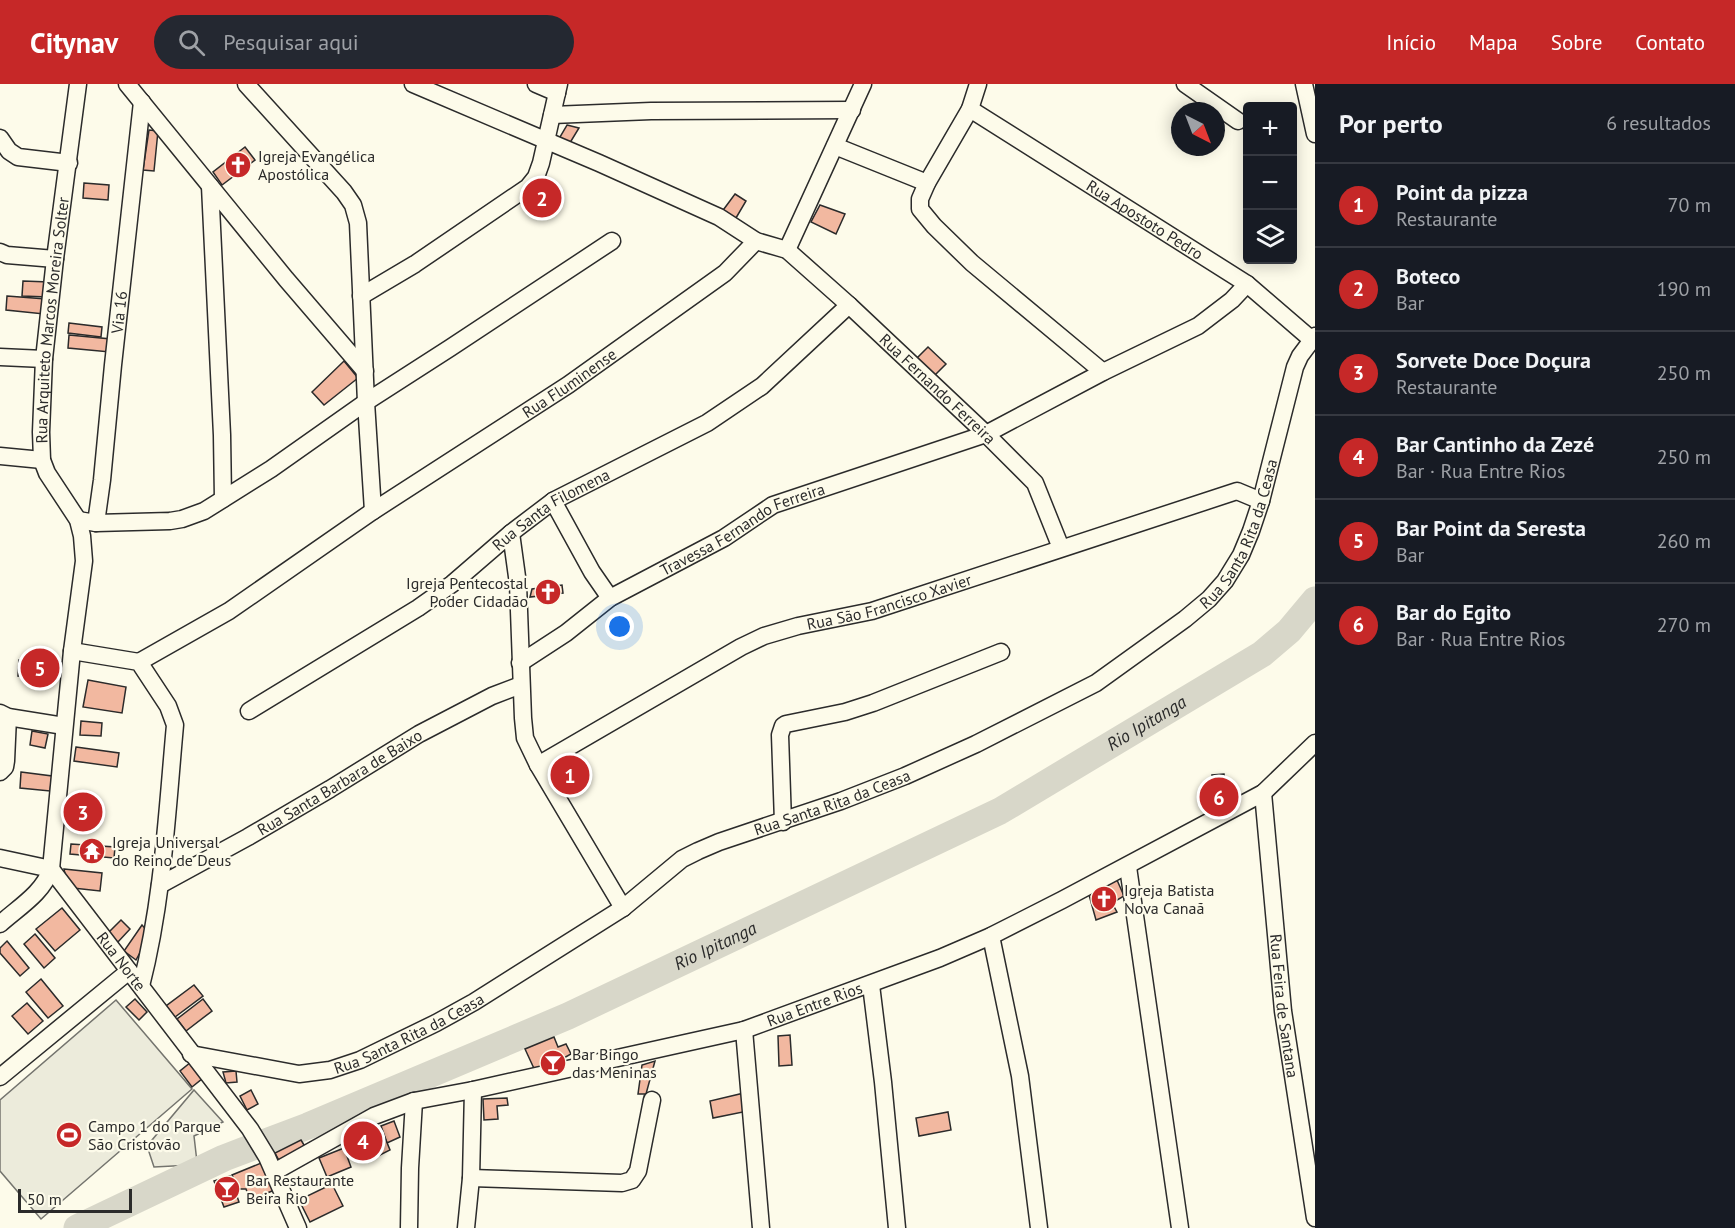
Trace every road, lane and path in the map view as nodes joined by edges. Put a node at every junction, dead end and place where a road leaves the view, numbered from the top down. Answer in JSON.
{"nodes":[{"id":1,"x":78,"y":84,"type":"edge"},
{"id":2,"x":127,"y":84,"type":"edge"},
{"id":3,"x":246,"y":84,"type":"edge"},
{"id":4,"x":413,"y":84,"type":"edge"},
{"id":5,"x":536,"y":84,"type":"edge"},
{"id":6,"x":863,"y":84,"type":"edge"},
{"id":7,"x":978,"y":84,"type":"edge"},
{"id":8,"x":1185,"y":84,"type":"edge"},
{"id":9,"x":1304,"y":84,"type":"edge"},
{"id":10,"x":558,"y":88,"type":"edge"},
{"id":11,"x":142,"y":102,"type":"junction"},
{"id":12,"x":970,"y":109,"type":"junction"},
{"id":13,"x":852,"y":110,"type":"junction"},
{"id":14,"x":552,"y":115,"type":"junction"},
{"id":15,"x":1239,"y":121,"type":"dead end"},
{"id":16,"x":1315,"y":134,"type":"edge"},
{"id":17,"x":0,"y":138,"type":"edge"},
{"id":18,"x":546,"y":140,"type":"junction"},
{"id":19,"x":835,"y":146,"type":"junction"},
{"id":20,"x":69,"y":163,"type":"junction"},
{"id":21,"x":927,"y":183,"type":"junction"},
{"id":22,"x":210,"y":186,"type":"junction"},
{"id":23,"x":612,"y":241,"type":"dead end"},
{"id":24,"x":756,"y":241,"type":"junction"},
{"id":25,"x":787,"y":250,"type":"junction"},
{"id":26,"x":0,"y":252,"type":"edge"},
{"id":27,"x":55,"y":259,"type":"junction"},
{"id":28,"x":1247,"y":284,"type":"junction"},
{"id":29,"x":361,"y":296,"type":"junction"},
{"id":30,"x":849,"y":305,"type":"junction"},
{"id":31,"x":1313,"y":338,"type":"edge"},
{"id":32,"x":0,"y":357,"type":"edge"},
{"id":33,"x":44,"y":359,"type":"junction"},
{"id":34,"x":365,"y":371,"type":"junction"},
{"id":35,"x":1103,"y":372,"type":"junction"},
{"id":36,"x":366,"y":402,"type":"junction"},
{"id":37,"x":986,"y":434,"type":"junction"},
{"id":38,"x":0,"y":456,"type":"edge"},
{"id":39,"x":42,"y":460,"type":"junction"},
{"id":40,"x":223,"y":499,"type":"junction"},
{"id":41,"x":553,"y":501,"type":"junction"},
{"id":42,"x":1261,"y":501,"type":"junction"},
{"id":43,"x":373,"y":511,"type":"junction"},
{"id":44,"x":78,"y":520,"type":"junction"},
{"id":45,"x":96,"y":523,"type":"junction"},
{"id":46,"x":511,"y":533,"type":"junction"},
{"id":47,"x":1061,"y":548,"type":"junction"},
{"id":48,"x":610,"y":598,"type":"junction"},
{"id":49,"x":72,"y":651,"type":"junction"},
{"id":50,"x":1001,"y":652,"type":"dead end"},
{"id":51,"x":139,"y":662,"type":"junction"},
{"id":52,"x":520,"y":663,"type":"junction"},
{"id":53,"x":521,"y":686,"type":"junction"},
{"id":54,"x":249,"y":711,"type":"dead end"},
{"id":55,"x":4,"y":715,"type":"edge"},
{"id":56,"x":64,"y":726,"type":"junction"},
{"id":57,"x":1315,"y":743,"type":"edge"},
{"id":58,"x":538,"y":765,"type":"junction"},
{"id":59,"x":0,"y":772,"type":"edge"},
{"id":60,"x":1263,"y":793,"type":"junction"},
{"id":61,"x":783,"y":822,"type":"junction"},
{"id":62,"x":0,"y":858,"type":"edge"},
{"id":63,"x":1128,"y":867,"type":"junction"},
{"id":64,"x":51,"y":868,"type":"junction"},
{"id":65,"x":160,"y":885,"type":"junction"},
{"id":66,"x":623,"y":908,"type":"junction"},
{"id":67,"x":0,"y":924,"type":"edge"},
{"id":68,"x":992,"y":936,"type":"junction"},
{"id":69,"x":129,"y":971,"type":"junction"},
{"id":70,"x":871,"y":985,"type":"junction"},
{"id":71,"x":141,"y":986,"type":"junction"},
{"id":72,"x":744,"y":1030,"type":"junction"},
{"id":73,"x":191,"y":1054,"type":"junction"},
{"id":74,"x":0,"y":1077,"type":"edge"},
{"id":75,"x":473,"y":1090,"type":"junction"},
{"id":76,"x":652,"y":1100,"type":"dead end"},
{"id":77,"x":414,"y":1101,"type":"junction"},
{"id":78,"x":271,"y":1164,"type":"junction"},
{"id":79,"x":471,"y":1178,"type":"junction"},
{"id":80,"x":1315,"y":1218,"type":"edge"},
{"id":81,"x":757,"y":1227,"type":"edge"},
{"id":82,"x":298,"y":1228,"type":"edge"},
{"id":83,"x":409,"y":1228,"type":"edge"},
{"id":84,"x":466,"y":1228,"type":"edge"},
{"id":85,"x":897,"y":1228,"type":"edge"},
{"id":86,"x":1039,"y":1228,"type":"edge"},
{"id":87,"x":1180,"y":1228,"type":"edge"}],
"edges":[{"from":1,"to":20,"type":"street","name":"Rua Arquiteto Marcos Moreira Solter"},
{"from":2,"to":11,"type":"street"},
{"from":3,"to":29,"type":"street"},
{"from":4,"to":18,"type":"street"},
{"from":5,"to":10,"type":"street"},
{"from":6,"to":13,"type":"street"},
{"from":7,"to":12,"type":"street"},
{"from":8,"to":15,"type":"street"},
{"from":9,"to":16,"type":"street"},
{"from":10,"to":14,"type":"street"},
{"from":11,"to":22,"type":"street"},
{"from":11,"to":45,"type":"street","name":"Via 16"},
{"from":12,"to":21,"type":"street"},
{"from":12,"to":28,"type":"street","name":"Rua Apostoto Pedro"},
{"from":13,"to":14,"type":"street"},
{"from":13,"to":19,"type":"street"},
{"from":14,"to":18,"type":"street"},
{"from":17,"to":20,"type":"street"},
{"from":18,"to":24,"type":"street"},
{"from":18,"to":29,"type":"street"},
{"from":19,"to":21,"type":"street"},
{"from":19,"to":25,"type":"street"},
{"from":20,"to":27,"type":"street","name":"Rua Arquiteto Marcos Moreira Solter"},
{"from":21,"to":35,"type":"street"},
{"from":22,"to":34,"type":"street"},
{"from":22,"to":40,"type":"street"},
{"from":23,"to":36,"type":"street"},
{"from":24,"to":25,"type":"street"},
{"from":24,"to":43,"type":"street","name":"Rua Fluminense"},
{"from":25,"to":30,"type":"street","name":"Rua Fernando Ferreira"},
{"from":26,"to":27,"type":"street"},
{"from":27,"to":33,"type":"street","name":"Rua Arquiteto Marcos Moreira Solter"},
{"from":28,"to":31,"type":"street","name":"Rua Apostoto Pedro"},
{"from":28,"to":35,"type":"street","name":"Travessa Fernando Ferreira"},
{"from":29,"to":34,"type":"street"},
{"from":30,"to":37,"type":"street","name":"Rua Fernando Ferreira"},
{"from":30,"to":41,"type":"street","name":"Rua Santa Filomena"},
{"from":31,"to":42,"type":"street","name":"Rua Santa Rita da Ceasa"},
{"from":32,"to":33,"type":"street"},
{"from":33,"to":39,"type":"street","name":"Rua Arquiteto Marcos Moreira Solter"},
{"from":34,"to":36,"type":"street"},
{"from":35,"to":37,"type":"street","name":"Travessa Fernando Ferreira"},
{"from":36,"to":40,"type":"street"},
{"from":36,"to":43,"type":"street"},
{"from":37,"to":47,"type":"street","name":"Rua Fernando Ferreira"},
{"from":37,"to":48,"type":"street","name":"Travessa Fernando Ferreira"},
{"from":38,"to":39,"type":"street"},
{"from":39,"to":44,"type":"street","name":"Rua Arquiteto Marcos Moreira Solter"},
{"from":40,"to":45,"type":"street"},
{"from":41,"to":46,"type":"street","name":"Rua Santa Filomena"},
{"from":41,"to":48,"type":"street"},
{"from":42,"to":47,"type":"street","name":"Rua São Francisco Xavier"},
{"from":42,"to":61,"type":"street","name":"Rua Santa Rita da Ceasa"},
{"from":43,"to":51,"type":"street","name":"Rua Fluminense"},
{"from":44,"to":45,"type":"street"},
{"from":44,"to":49,"type":"street","name":"Rua Arquiteto Marcos Moreira Solter"},
{"from":46,"to":52,"type":"street"},
{"from":46,"to":54,"type":"street","name":"Rua Santa Filomena"},
{"from":47,"to":58,"type":"street","name":"Rua São Francisco Xavier"},
{"from":48,"to":52,"type":"street","name":"Travessa Fernando Ferreira"},
{"from":49,"to":51,"type":"street"},
{"from":49,"to":56,"type":"street","name":"Rua Arquiteto Marcos Moreira Solter"},
{"from":50,"to":61,"type":"street"},
{"from":51,"to":65,"type":"street"},
{"from":52,"to":53,"type":"street"},
{"from":53,"to":58,"type":"street"},
{"from":53,"to":65,"type":"street","name":"Rua Santa Barbara de Baixo"},
{"from":55,"to":56,"type":"street"},
{"from":55,"to":59,"type":"street"},
{"from":56,"to":64,"type":"street","name":"Rua Arquiteto Marcos Moreira Solter"},
{"from":57,"to":60,"type":"street","name":"Rua Entre Rios"},
{"from":58,"to":66,"type":"street"},
{"from":60,"to":63,"type":"street","name":"Rua Entre Rios"},
{"from":60,"to":80,"type":"street","name":"Rua Feira de Santana"},
{"from":61,"to":66,"type":"street","name":"Rua Santa Rita da Ceasa"},
{"from":62,"to":64,"type":"street"},
{"from":63,"to":68,"type":"street","name":"Rua Entre Rios"},
{"from":63,"to":87,"type":"street"},
{"from":64,"to":67,"type":"street"},
{"from":64,"to":69,"type":"street","name":"Rua Norte"},
{"from":65,"to":71,"type":"street"},
{"from":66,"to":73,"type":"street","name":"Rua Santa Rita da Ceasa"},
{"from":68,"to":70,"type":"street","name":"Rua Entre Rios"},
{"from":68,"to":86,"type":"street"},
{"from":69,"to":71,"type":"street","name":"Rua Norte"},
{"from":69,"to":74,"type":"street"},
{"from":70,"to":72,"type":"street","name":"Rua Entre Rios"},
{"from":70,"to":85,"type":"street"},
{"from":71,"to":73,"type":"street","name":"Rua Norte"},
{"from":72,"to":75,"type":"street","name":"Rua Entre Rios"},
{"from":72,"to":81,"type":"street"},
{"from":73,"to":78,"type":"street","name":"Rua Norte"},
{"from":75,"to":77,"type":"street","name":"Rua Entre Rios"},
{"from":75,"to":79,"type":"street"},
{"from":76,"to":79,"type":"street"},
{"from":77,"to":78,"type":"street","name":"Rua Entre Rios"},
{"from":77,"to":83,"type":"street"},
{"from":78,"to":82,"type":"street","name":"Rua Norte"},
{"from":79,"to":84,"type":"street"}]}
